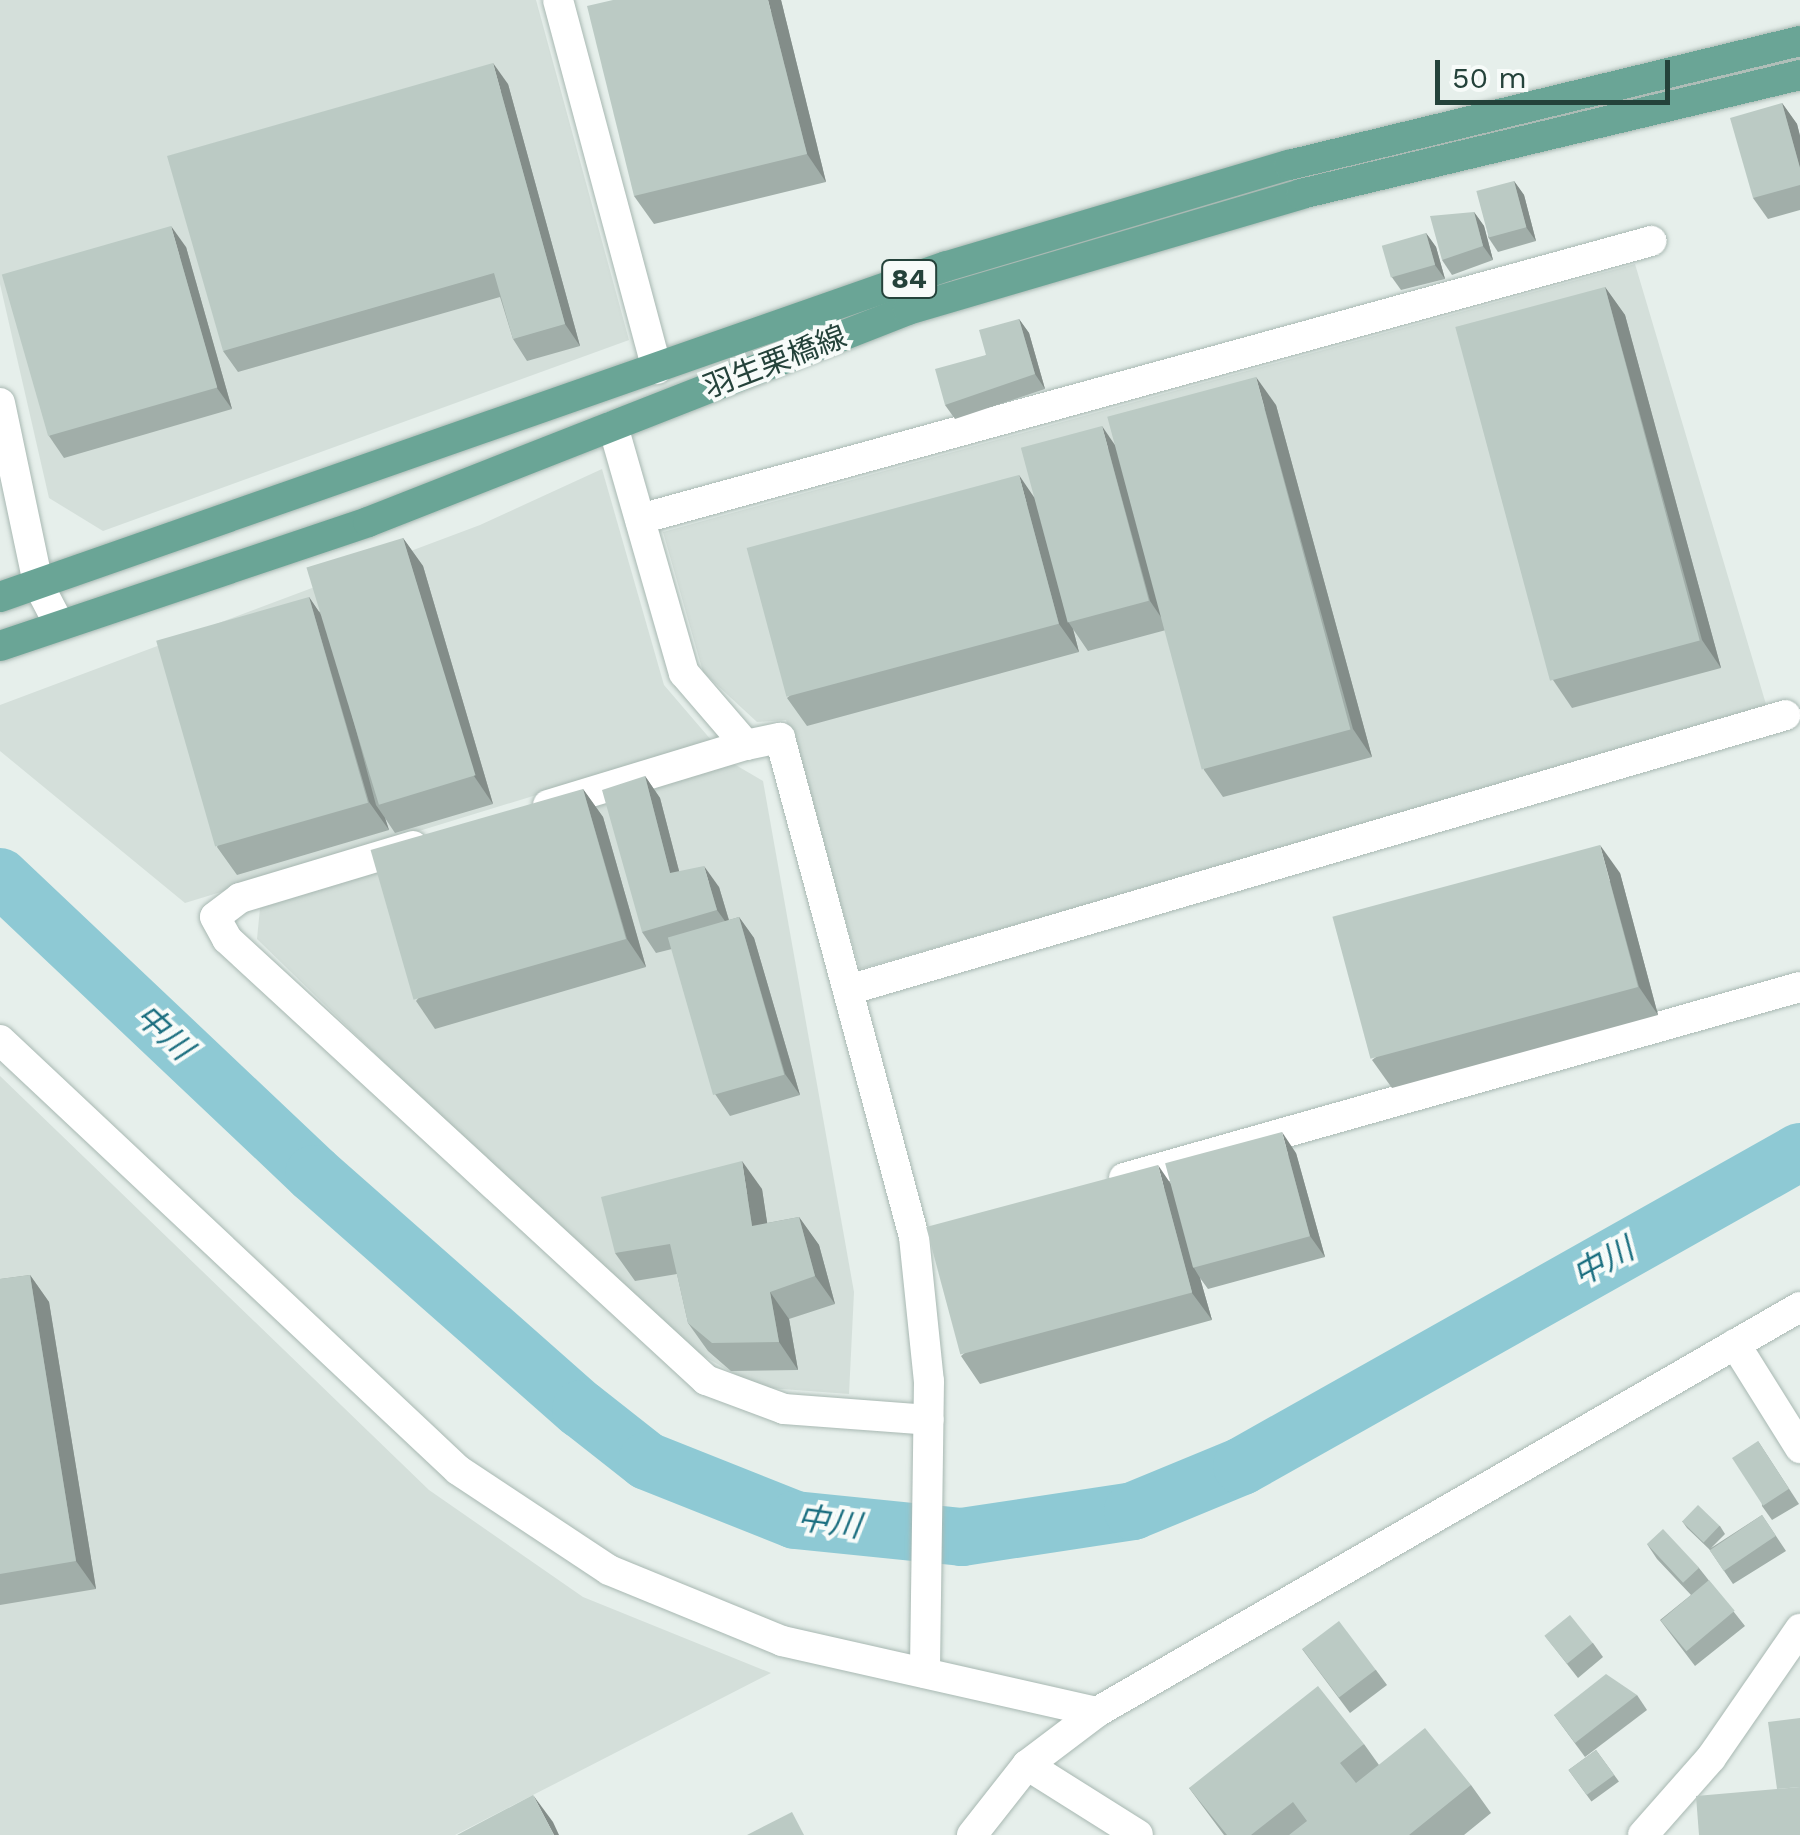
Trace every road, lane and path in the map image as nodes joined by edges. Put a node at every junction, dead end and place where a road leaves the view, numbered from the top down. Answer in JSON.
{"nodes":[{"id":1,"x":558,"y":0,"type":"edge"},
{"id":2,"x":1800,"y":41,"type":"edge"},
{"id":3,"x":1800,"y":75,"type":"edge"},
{"id":4,"x":1651,"y":240,"type":"dead end"},
{"id":5,"x":657,"y":369,"type":"junction"},
{"id":6,"x":0,"y":403,"type":"edge"},
{"id":7,"x":613,"y":426,"type":"junction"},
{"id":8,"x":640,"y":520,"type":"junction"},
{"id":9,"x":38,"y":584,"type":"junction"},
{"id":10,"x":0,"y":597,"type":"edge"},
{"id":11,"x":59,"y":624,"type":"junction"},
{"id":12,"x":0,"y":646,"type":"edge"},
{"id":13,"x":1786,"y":715,"type":"dead end"},
{"id":14,"x":746,"y":746,"type":"junction"},
{"id":15,"x":521,"y":813,"type":"edge"},
{"id":16,"x":446,"y":836,"type":"edge"},
{"id":17,"x":1800,"y":987,"type":"edge"},
{"id":18,"x":848,"y":990,"type":"junction"},
{"id":19,"x":0,"y":1040,"type":"edge"},
{"id":20,"x":1084,"y":1190,"type":"edge"},
{"id":21,"x":952,"y":1227,"type":"edge"},
{"id":22,"x":914,"y":1237,"type":"junction"},
{"id":23,"x":1800,"y":1307,"type":"edge"},
{"id":24,"x":1735,"y":1344,"type":"junction"},
{"id":25,"x":928,"y":1420,"type":"junction"},
{"id":26,"x":1800,"y":1448,"type":"edge"},
{"id":27,"x":1800,"y":1629,"type":"edge"},
{"id":28,"x":925,"y":1673,"type":"junction"},
{"id":29,"x":1097,"y":1712,"type":"junction"},
{"id":30,"x":1027,"y":1765,"type":"junction"},
{"id":31,"x":972,"y":1835,"type":"edge"},
{"id":32,"x":1138,"y":1835,"type":"edge"},
{"id":33,"x":1642,"y":1835,"type":"edge"}],
"edges":[{"from":1,"to":5,"type":"street"},
{"from":2,"to":5,"type":"main road","name":"羽生栗橋線","number":"84"},
{"from":3,"to":7,"type":"main road","name":"羽生栗橋線","number":"84"},
{"from":4,"to":8,"type":"street"},
{"from":5,"to":9,"type":"main road","name":"羽生栗橋線","number":"84"},
{"from":6,"to":9,"type":"street"},
{"from":7,"to":8,"type":"street"},
{"from":7,"to":11,"type":"main road","name":"羽生栗橋線","number":"84"},
{"from":8,"to":14,"type":"street"},
{"from":9,"to":10,"type":"main road","name":"羽生栗橋線","number":"84"},
{"from":9,"to":11,"type":"street"},
{"from":11,"to":12,"type":"main road","name":"羽生栗橋線","number":"84"},
{"from":13,"to":18,"type":"street"},
{"from":14,"to":15,"type":"street"},
{"from":14,"to":18,"type":"street"},
{"from":16,"to":25,"type":"street"},
{"from":17,"to":20,"type":"street"},
{"from":18,"to":22,"type":"street"},
{"from":19,"to":28,"type":"street"},
{"from":21,"to":22,"type":"street"},
{"from":22,"to":25,"type":"street"},
{"from":23,"to":24,"type":"street"},
{"from":24,"to":26,"type":"street"},
{"from":24,"to":29,"type":"street"},
{"from":25,"to":28,"type":"street"},
{"from":27,"to":33,"type":"street"},
{"from":28,"to":29,"type":"street"},
{"from":29,"to":30,"type":"street"},
{"from":30,"to":31,"type":"street"},
{"from":30,"to":32,"type":"street"}]}
